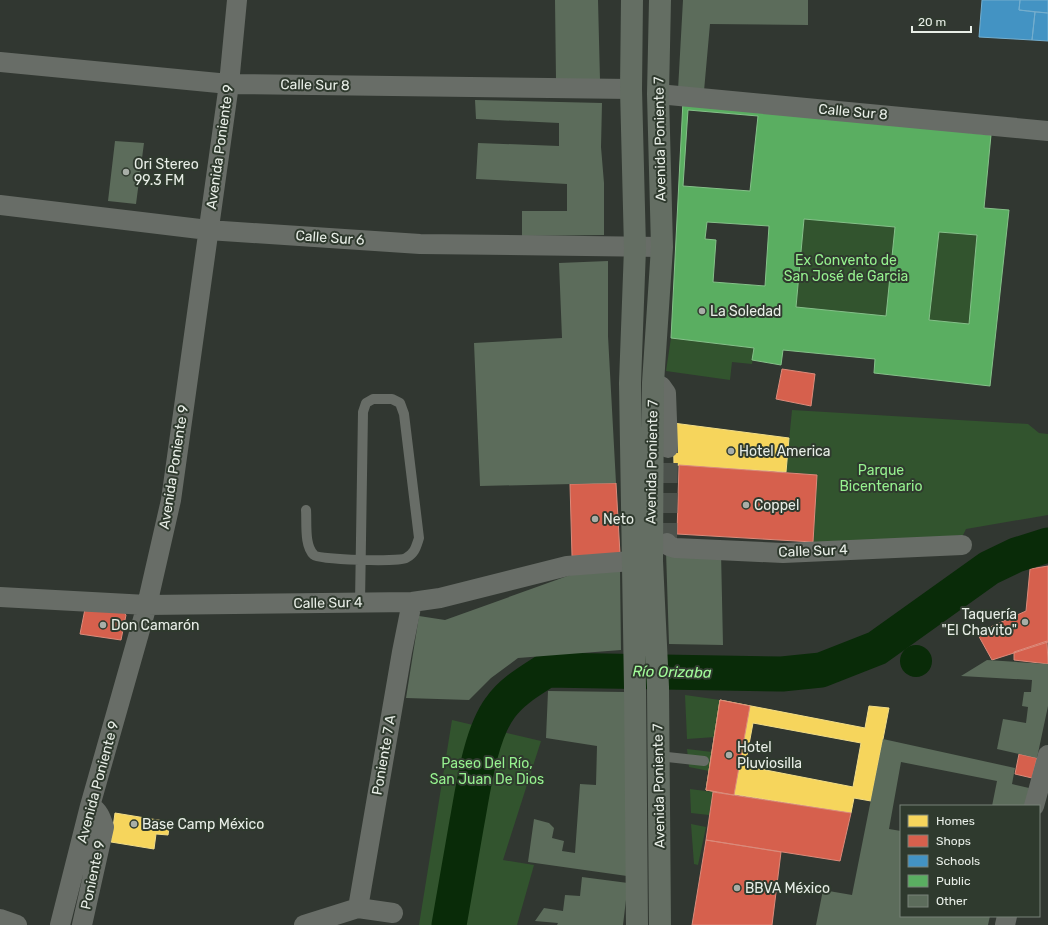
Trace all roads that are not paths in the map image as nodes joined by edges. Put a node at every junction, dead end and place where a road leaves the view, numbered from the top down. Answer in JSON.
{"nodes":[{"id":1,"x":237,"y":0,"type":"edge"},
{"id":2,"x":632,"y":0,"type":"edge"},
{"id":3,"x":660,"y":0,"type":"edge"},
{"id":4,"x":0,"y":62,"type":"edge"},
{"id":5,"x":229,"y":84,"type":"junction"},
{"id":6,"x":631,"y":89,"type":"junction"},
{"id":7,"x":658,"y":94,"type":"junction"},
{"id":8,"x":1048,"y":131,"type":"edge"},
{"id":9,"x":0,"y":205,"type":"edge"},
{"id":10,"x":208,"y":230,"type":"junction"},
{"id":11,"x":662,"y":247,"type":"junction"},
{"id":12,"x":635,"y":248,"type":"junction"},
{"id":13,"x":653,"y":384,"type":"junction"},
{"id":14,"x":668,"y":448,"type":"tunnel mouth"},
{"id":15,"x":306,"y":510,"type":"dead end"},
{"id":16,"x":667,"y":543,"type":"dead end"},
{"id":17,"x":962,"y":545,"type":"dead end"},
{"id":18,"x":361,"y":560,"type":"junction"},
{"id":19,"x":642,"y":561,"type":"junction"},
{"id":20,"x":0,"y":597,"type":"edge"},
{"id":21,"x":412,"y":602,"type":"junction"},
{"id":22,"x":360,"y":603,"type":"junction"},
{"id":23,"x":147,"y":605,"type":"junction"},
{"id":24,"x":644,"y":606,"type":"junction"},
{"id":25,"x":1048,"y":755,"type":"edge"},
{"id":26,"x":658,"y":756,"type":"junction"},
{"id":27,"x":704,"y":761,"type":"dead end"},
{"id":28,"x":1034,"y":805,"type":"edge"},
{"id":29,"x":90,"y":806,"type":"junction"},
{"id":30,"x":358,"y":908,"type":"junction"},
{"id":31,"x":393,"y":913,"type":"dead end"},
{"id":32,"x":0,"y":919,"type":"edge"},
{"id":33,"x":17,"y":925,"type":"edge"},
{"id":34,"x":60,"y":925,"type":"edge"},
{"id":35,"x":82,"y":925,"type":"edge"},
{"id":36,"x":304,"y":925,"type":"edge"},
{"id":37,"x":637,"y":925,"type":"edge"},
{"id":38,"x":660,"y":925,"type":"edge"}],
"edges":[{"from":1,"to":5,"type":"street","name":"Avenida Poniente 9"},
{"from":2,"to":6,"type":"main road","name":"Avenida Poniente 7"},
{"from":3,"to":7,"type":"main road","name":"Avenida Poniente 7"},
{"from":4,"to":5,"type":"street","name":"Calle Sur 8"},
{"from":5,"to":6,"type":"street","name":"Calle Sur 8"},
{"from":5,"to":10,"type":"street","name":"Avenida Poniente 9"},
{"from":6,"to":12,"type":"main road","name":"Avenida Poniente 7"},
{"from":7,"to":8,"type":"street","name":"Calle Sur 8"},
{"from":7,"to":11,"type":"main road","name":"Avenida Poniente 7"},
{"from":9,"to":10,"type":"street","name":"Calle Sur 6"},
{"from":10,"to":12,"type":"street","name":"Calle Sur 6"},
{"from":10,"to":23,"type":"street","name":"Avenida Poniente 9"},
{"from":11,"to":12,"type":"street","name":"Calle Sur 6"},
{"from":11,"to":13,"type":"main road","name":"Avenida Poniente 7"},
{"from":12,"to":19,"type":"main road","name":"Avenida Poniente 7"},
{"from":13,"to":14,"type":"street"},
{"from":13,"to":19,"type":"main road","name":"Avenida Poniente 7"},
{"from":15,"to":18,"type":"lane"},
{"from":16,"to":17,"type":"street","name":"Calle Sur 4"},
{"from":18,"to":18,"type":"lane"},
{"from":18,"to":22,"type":"lane"},
{"from":19,"to":21,"type":"street","name":"Calle Sur 4"},
{"from":19,"to":24,"type":"main road","name":"Avenida Poniente 7"},
{"from":20,"to":23,"type":"street","name":"Calle Sur 4"},
{"from":21,"to":22,"type":"street","name":"Calle Sur 4"},
{"from":21,"to":30,"type":"street","name":"Poniente 7 A"},
{"from":22,"to":23,"type":"street","name":"Calle Sur 4"},
{"from":23,"to":29,"type":"street","name":"Avenida Poniente 9"},
{"from":24,"to":26,"type":"main road","name":"Avenida Poniente 7"},
{"from":24,"to":37,"type":"main road","name":"Avenida Poniente 7"},
{"from":25,"to":28,"type":"street"},
{"from":26,"to":27,"type":"lane"},
{"from":26,"to":38,"type":"main road","name":"Avenida Poniente 7"},
{"from":29,"to":34,"type":"street","name":"Avenida Poniente 9"},
{"from":29,"to":35,"type":"street","name":"Poniente 9"},
{"from":30,"to":31,"type":"street"},
{"from":30,"to":36,"type":"street"},
{"from":32,"to":33,"type":"street"}]}
